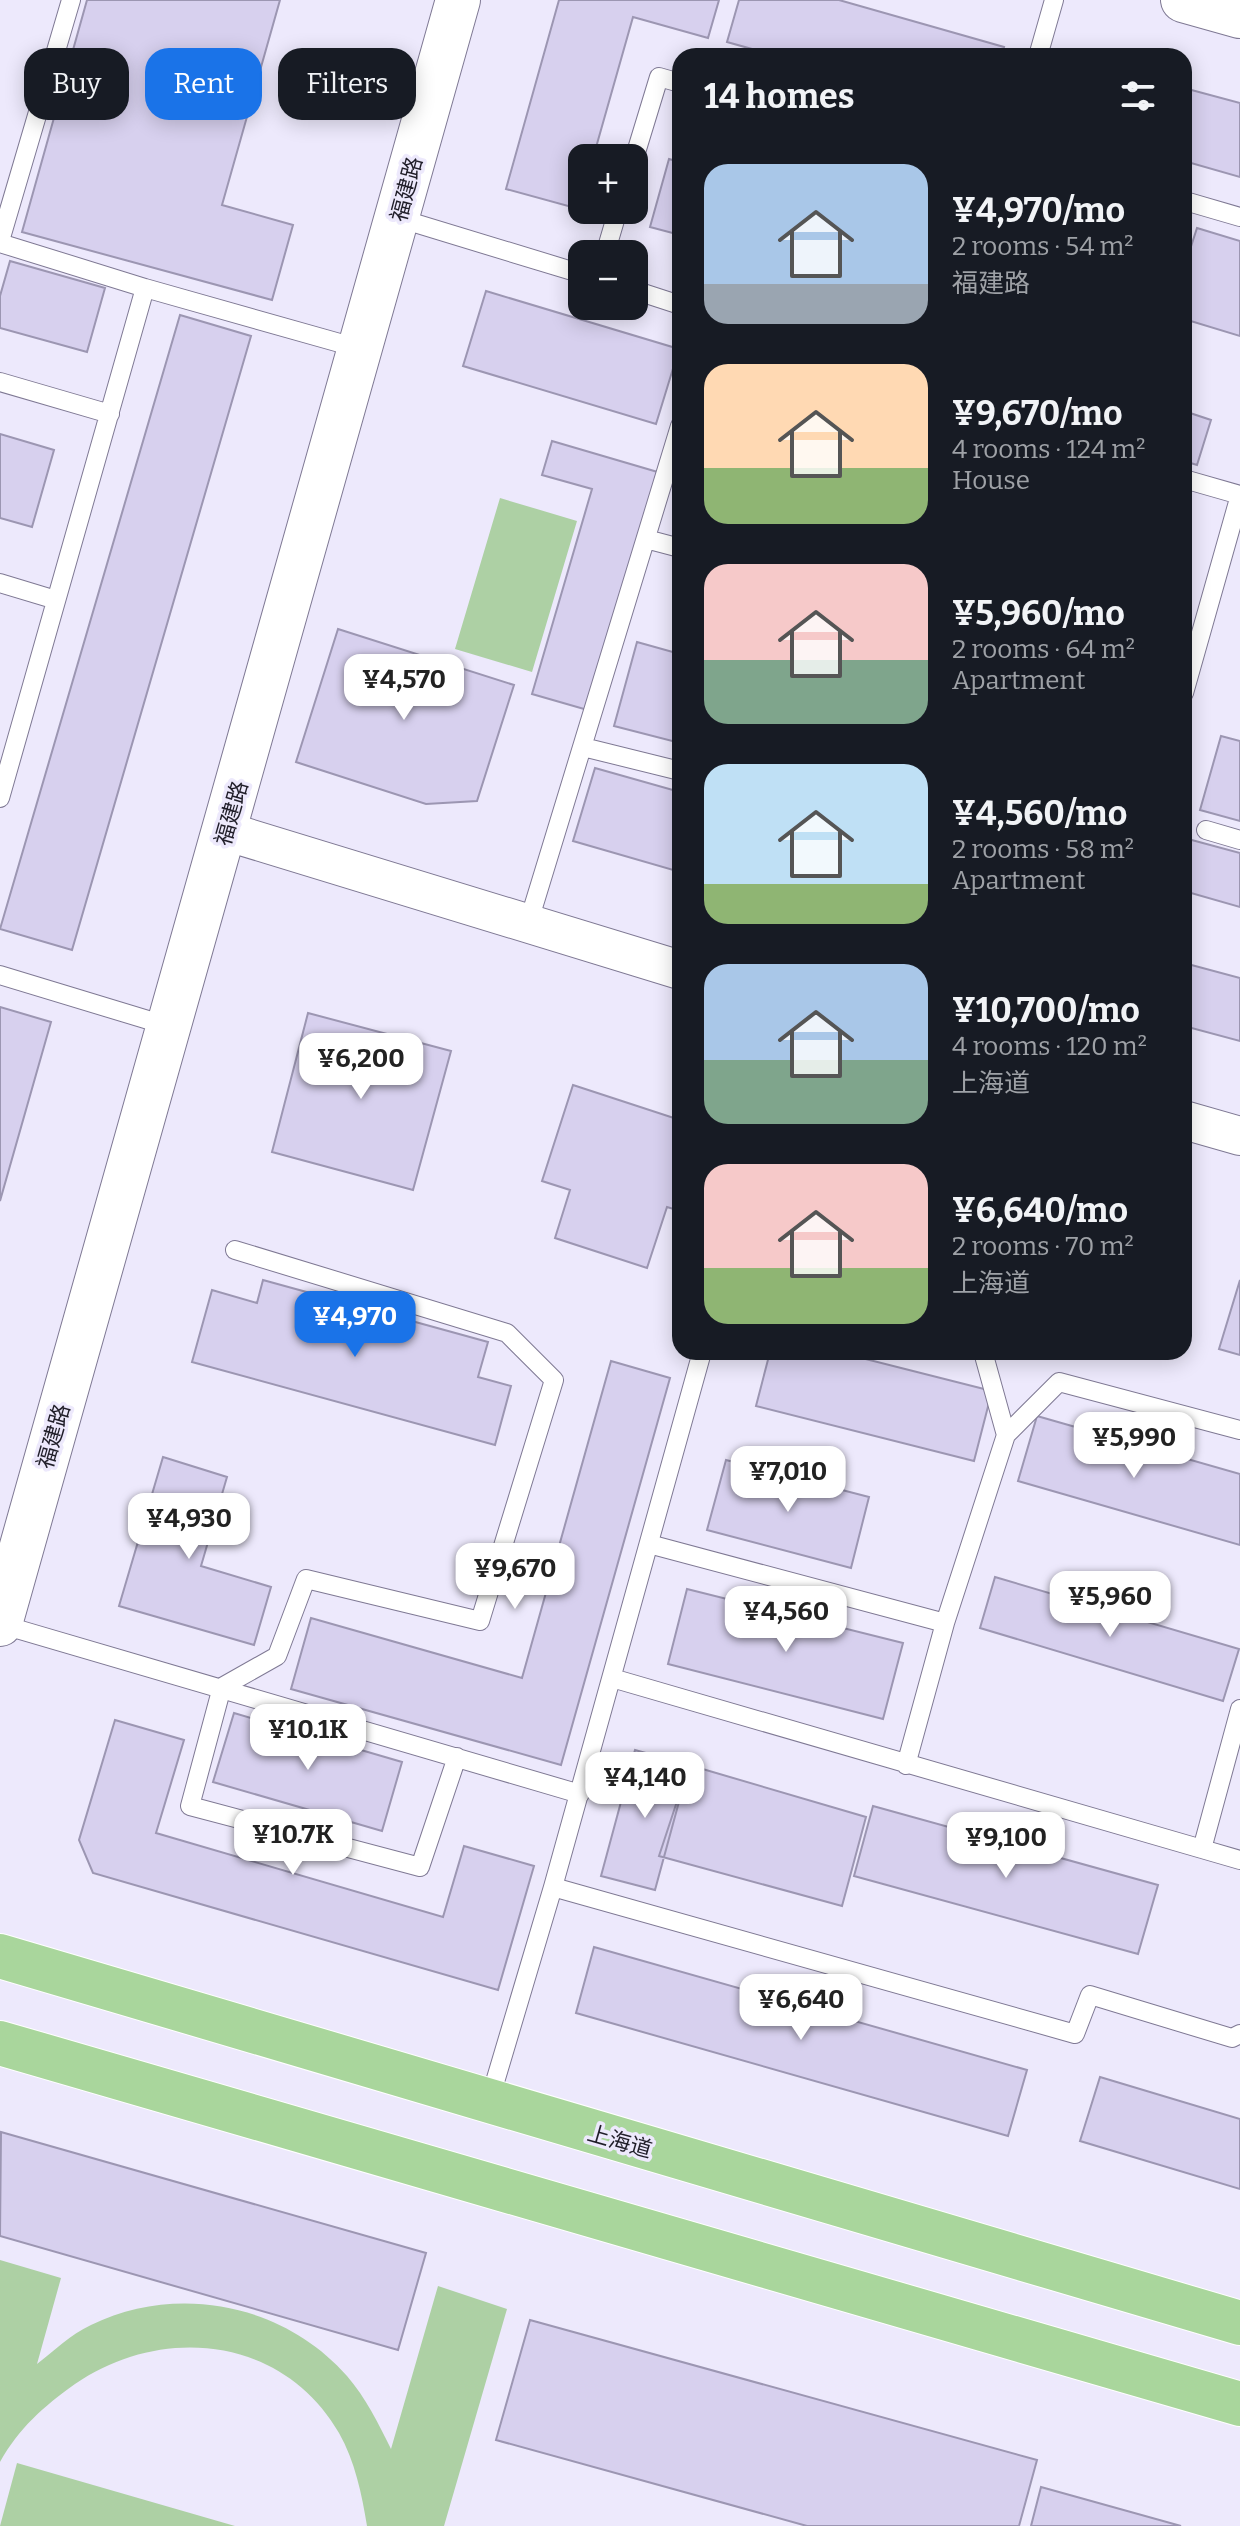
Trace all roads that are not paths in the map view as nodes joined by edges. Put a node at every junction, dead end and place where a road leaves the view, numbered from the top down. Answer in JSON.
{"nodes":[{"id":1,"x":71,"y":0,"type":"edge"},
{"id":2,"x":430,"y":0,"type":"edge"},
{"id":3,"x":458,"y":0,"type":"edge"},
{"id":4,"x":1054,"y":0,"type":"edge"},
{"id":5,"x":1183,"y":0,"type":"edge"},
{"id":6,"x":1240,"y":16,"type":"edge"},
{"id":7,"x":1040,"y":48,"type":"edge"},
{"id":8,"x":672,"y":81,"type":"edge"},
{"id":9,"x":639,"y":144,"type":"edge"},
{"id":10,"x":1192,"y":203,"type":"edge"},
{"id":11,"x":1240,"y":217,"type":"edge"},
{"id":12,"x":398,"y":218,"type":"junction"},
{"id":13,"x":0,"y":242,"type":"edge"},
{"id":14,"x":568,"y":270,"type":"edge"},
{"id":15,"x":145,"y":288,"type":"junction"},
{"id":16,"x":648,"y":295,"type":"edge"},
{"id":17,"x":672,"y":302,"type":"edge"},
{"id":18,"x":348,"y":346,"type":"junction"},
{"id":19,"x":0,"y":382,"type":"edge"},
{"id":20,"x":110,"y":414,"type":"junction"},
{"id":21,"x":672,"y":453,"type":"edge"},
{"id":22,"x":1192,"y":481,"type":"edge"},
{"id":23,"x":1240,"y":495,"type":"edge"},
{"id":24,"x":646,"y":539,"type":"junction"},
{"id":25,"x":672,"y":546,"type":"edge"},
{"id":26,"x":0,"y":583,"type":"edge"},
{"id":27,"x":56,"y":600,"type":"junction"},
{"id":28,"x":1192,"y":663,"type":"edge"},
{"id":29,"x":583,"y":747,"type":"junction"},
{"id":30,"x":672,"y":769,"type":"edge"},
{"id":31,"x":1,"y":793,"type":"edge"},
{"id":32,"x":1206,"y":830,"type":"dead end"},
{"id":33,"x":225,"y":831,"type":"junction"},
{"id":34,"x":1240,"y":840,"type":"edge"},
{"id":35,"x":528,"y":924,"type":"junction"},
{"id":36,"x":672,"y":968,"type":"edge"},
{"id":37,"x":0,"y":975,"type":"edge"},
{"id":38,"x":155,"y":1022,"type":"junction"},
{"id":39,"x":1192,"y":1122,"type":"edge"},
{"id":40,"x":1240,"y":1136,"type":"edge"},
{"id":41,"x":235,"y":1250,"type":"dead end"},
{"id":42,"x":700,"y":1360,"type":"edge"},
{"id":43,"x":985,"y":1360,"type":"edge"},
{"id":44,"x":1240,"y":1430,"type":"edge"},
{"id":45,"x":1006,"y":1435,"type":"junction"},
{"id":46,"x":0,"y":1519,"type":"edge"},
{"id":47,"x":649,"y":1544,"type":"junction"},
{"id":48,"x":945,"y":1623,"type":"junction"},
{"id":49,"x":0,"y":1624,"type":"edge"},
{"id":50,"x":612,"y":1678,"type":"junction"},
{"id":51,"x":222,"y":1687,"type":"junction"},
{"id":52,"x":1240,"y":1709,"type":"edge"},
{"id":53,"x":457,"y":1757,"type":"junction"},
{"id":54,"x":906,"y":1765,"type":"junction"},
{"id":55,"x":580,"y":1794,"type":"junction"},
{"id":56,"x":1202,"y":1849,"type":"junction"},
{"id":57,"x":1240,"y":1860,"type":"edge"},
{"id":58,"x":553,"y":1887,"type":"junction"},
{"id":59,"x":0,"y":1956,"type":"edge"},
{"id":60,"x":1240,"y":2034,"type":"edge"},
{"id":61,"x":0,"y":2043,"type":"edge"},
{"id":62,"x":489,"y":2102,"type":"junction"},
{"id":63,"x":1240,"y":2323,"type":"edge"},
{"id":64,"x":1240,"y":2404,"type":"edge"}],
"edges":[{"from":1,"to":13,"type":"lane"},
{"from":2,"to":18,"type":"street","name":"福建路"},
{"from":3,"to":12,"type":"street","name":"福建路"},
{"from":4,"to":7,"type":"lane"},
{"from":5,"to":6,"type":"street"},
{"from":8,"to":9,"type":"lane"},
{"from":10,"to":11,"type":"lane"},
{"from":12,"to":14,"type":"lane"},
{"from":12,"to":18,"type":"street","name":"福建路"},
{"from":13,"to":15,"type":"lane"},
{"from":15,"to":18,"type":"lane"},
{"from":15,"to":20,"type":"lane"},
{"from":16,"to":17,"type":"lane"},
{"from":18,"to":33,"type":"street","name":"福建路"},
{"from":18,"to":38,"type":"street","name":"福建路"},
{"from":19,"to":20,"type":"lane"},
{"from":20,"to":27,"type":"lane"},
{"from":21,"to":24,"type":"lane"},
{"from":22,"to":23,"type":"lane"},
{"from":23,"to":28,"type":"lane"},
{"from":24,"to":25,"type":"lane"},
{"from":24,"to":29,"type":"lane"},
{"from":26,"to":27,"type":"lane"},
{"from":27,"to":31,"type":"lane"},
{"from":29,"to":30,"type":"lane"},
{"from":29,"to":35,"type":"lane"},
{"from":32,"to":34,"type":"lane"},
{"from":33,"to":35,"type":"street"},
{"from":33,"to":38,"type":"street","name":"福建路"},
{"from":35,"to":36,"type":"street"},
{"from":37,"to":38,"type":"lane"},
{"from":38,"to":46,"type":"street","name":"福建路"},
{"from":38,"to":49,"type":"street","name":"福建路"},
{"from":39,"to":40,"type":"street"},
{"from":41,"to":51,"type":"lane"},
{"from":42,"to":47,"type":"lane"},
{"from":43,"to":45,"type":"lane"},
{"from":44,"to":45,"type":"lane"},
{"from":45,"to":48,"type":"lane"},
{"from":47,"to":48,"type":"lane"},
{"from":47,"to":50,"type":"lane"},
{"from":48,"to":54,"type":"lane"},
{"from":49,"to":51,"type":"lane"},
{"from":50,"to":54,"type":"lane"},
{"from":50,"to":55,"type":"lane"},
{"from":51,"to":53,"type":"lane"},
{"from":51,"to":53,"type":"lane"},
{"from":52,"to":56,"type":"lane"},
{"from":53,"to":55,"type":"lane"},
{"from":54,"to":56,"type":"lane"},
{"from":55,"to":58,"type":"lane"},
{"from":56,"to":57,"type":"lane"},
{"from":58,"to":60,"type":"lane"},
{"from":58,"to":62,"type":"lane"},
{"from":59,"to":62,"type":"main road","name":"上海道"},
{"from":61,"to":64,"type":"main road"},
{"from":62,"to":63,"type":"main road","name":"上海道"}]}
